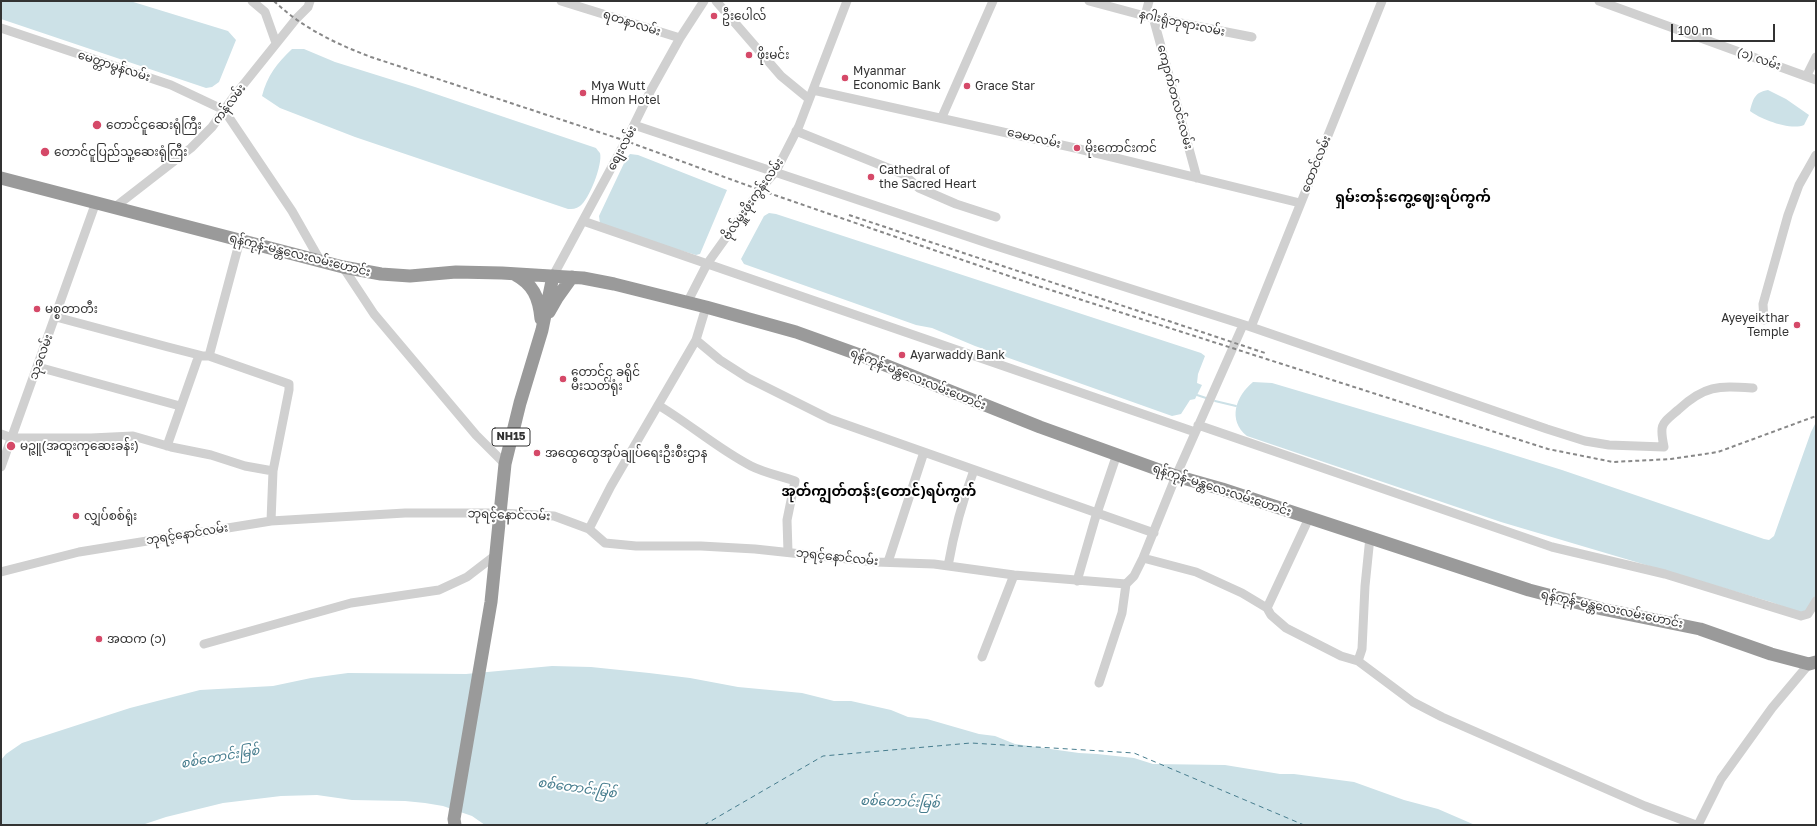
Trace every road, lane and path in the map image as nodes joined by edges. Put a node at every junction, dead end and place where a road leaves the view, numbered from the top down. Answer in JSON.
{"nodes":[{"id":1,"x":252,"y":1,"type":"edge"},
{"id":2,"x":310,"y":1,"type":"edge"},
{"id":3,"x":561,"y":1,"type":"edge"},
{"id":4,"x":704,"y":1,"type":"edge"},
{"id":5,"x":716,"y":1,"type":"edge"},
{"id":6,"x":847,"y":1,"type":"edge"},
{"id":7,"x":993,"y":1,"type":"edge"},
{"id":8,"x":1089,"y":1,"type":"edge"},
{"id":9,"x":1149,"y":1,"type":"edge"},
{"id":10,"x":1382,"y":1,"type":"edge"},
{"id":11,"x":1599,"y":1,"type":"edge"},
{"id":12,"x":588,"y":5,"type":"edge"},
{"id":13,"x":1149,"y":17,"type":"junction"},
{"id":14,"x":1,"y":28,"type":"edge"},
{"id":15,"x":1252,"y":37,"type":"dead end"},
{"id":16,"x":680,"y":38,"type":"junction"},
{"id":17,"x":276,"y":43,"type":"junction"},
{"id":18,"x":1816,"y":57,"type":"edge"},
{"id":19,"x":1807,"y":75,"type":"junction"},
{"id":20,"x":1816,"y":80,"type":"edge"},
{"id":21,"x":813,"y":90,"type":"junction"},
{"id":22,"x":809,"y":99,"type":"junction"},
{"id":23,"x":224,"y":110,"type":"junction"},
{"id":24,"x":942,"y":117,"type":"junction"},
{"id":25,"x":634,"y":125,"type":"junction"},
{"id":26,"x":796,"y":132,"type":"junction"},
{"id":27,"x":1816,"y":155,"type":"edge"},
{"id":28,"x":776,"y":172,"type":"junction"},
{"id":29,"x":1,"y":178,"type":"edge"},
{"id":30,"x":1197,"y":178,"type":"junction"},
{"id":31,"x":96,"y":202,"type":"junction"},
{"id":32,"x":1300,"y":203,"type":"junction"},
{"id":33,"x":115,"y":207,"type":"junction"},
{"id":34,"x":996,"y":217,"type":"dead end"},
{"id":35,"x":583,"y":221,"type":"junction"},
{"id":36,"x":240,"y":240,"type":"junction"},
{"id":37,"x":321,"y":262,"type":"junction"},
{"id":38,"x":707,"y":264,"type":"junction"},
{"id":39,"x":343,"y":267,"type":"junction"},
{"id":40,"x":514,"y":274,"type":"junction"},
{"id":41,"x":553,"y":276,"type":"junction"},
{"id":42,"x":572,"y":277,"type":"junction"},
{"id":43,"x":687,"y":303,"type":"junction"},
{"id":44,"x":706,"y":307,"type":"junction"},
{"id":45,"x":56,"y":317,"type":"junction"},
{"id":46,"x":1764,"y":320,"type":"dead end"},
{"id":47,"x":1247,"y":326,"type":"junction"},
{"id":48,"x":542,"y":330,"type":"junction"},
{"id":49,"x":696,"y":340,"type":"junction"},
{"id":50,"x":204,"y":355,"type":"junction"},
{"id":51,"x":38,"y":367,"type":"junction"},
{"id":52,"x":1753,"y":388,"type":"dead end"},
{"id":53,"x":658,"y":405,"type":"junction"},
{"id":54,"x":180,"y":406,"type":"junction"},
{"id":55,"x":1197,"y":429,"type":"junction"},
{"id":56,"x":1,"y":434,"type":"edge"},
{"id":57,"x":12,"y":438,"type":"junction"},
{"id":58,"x":167,"y":446,"type":"junction"},
{"id":59,"x":924,"y":452,"type":"junction"},
{"id":60,"x":1117,"y":454,"type":"junction"},
{"id":61,"x":505,"y":464,"type":"junction"},
{"id":62,"x":1,"y":467,"type":"edge"},
{"id":63,"x":974,"y":470,"type":"junction"},
{"id":64,"x":273,"y":471,"type":"junction"},
{"id":65,"x":1176,"y":476,"type":"junction"},
{"id":66,"x":501,"y":514,"type":"junction"},
{"id":67,"x":1096,"y":514,"type":"junction"},
{"id":68,"x":1309,"y":518,"type":"junction"},
{"id":69,"x":271,"y":521,"type":"junction"},
{"id":70,"x":589,"y":529,"type":"junction"},
{"id":71,"x":1154,"y":533,"type":"junction"},
{"id":72,"x":1370,"y":537,"type":"junction"},
{"id":73,"x":788,"y":552,"type":"junction"},
{"id":74,"x":497,"y":554,"type":"junction"},
{"id":75,"x":1143,"y":558,"type":"junction"},
{"id":76,"x":888,"y":562,"type":"junction"},
{"id":77,"x":948,"y":566,"type":"junction"},
{"id":78,"x":1,"y":572,"type":"edge"},
{"id":79,"x":1014,"y":575,"type":"junction"},
{"id":80,"x":1077,"y":581,"type":"junction"},
{"id":81,"x":1126,"y":584,"type":"junction"},
{"id":82,"x":1816,"y":600,"type":"edge"},
{"id":83,"x":1267,"y":608,"type":"junction"},
{"id":84,"x":204,"y":644,"type":"dead end"},
{"id":85,"x":982,"y":657,"type":"dead end"},
{"id":86,"x":1358,"y":661,"type":"junction"},
{"id":87,"x":1812,"y":663,"type":"edge"},
{"id":88,"x":1100,"y":683,"type":"dead end"},
{"id":89,"x":454,"y":822,"type":"edge"},
{"id":90,"x":1697,"y":825,"type":"edge"}],
"edges":[{"from":1,"to":17,"type":"street"},
{"from":2,"to":17,"type":"street","name":"ကန်လမ်း"},
{"from":3,"to":12,"type":"street","name":"ရတနာလမ်း"},
{"from":4,"to":16,"type":"street","name":"စျေးလမ်း"},
{"from":5,"to":22,"type":"street"},
{"from":6,"to":21,"type":"street","name":"ဗိုလ်မှူးဖိုးကွန်းလမ်း"},
{"from":7,"to":24,"type":"street"},
{"from":8,"to":13,"type":"street","name":"နဂါးရုံဘုရားလမ်း"},
{"from":9,"to":13,"type":"street"},
{"from":10,"to":32,"type":"street","name":"ထောင်လမ်း"},
{"from":11,"to":19,"type":"street","name":"(၁) လမ်း"},
{"from":12,"to":16,"type":"street","name":"ရတနာလမ်း"},
{"from":13,"to":15,"type":"street","name":"နဂါးရုံဘုရားလမ်း"},
{"from":13,"to":30,"type":"street","name":"ကျောက်တလင်းလမ်း"},
{"from":14,"to":23,"type":"street","name":"မေတ္တာမွန်လမ်း"},
{"from":16,"to":25,"type":"street","name":"စျေးလမ်း"},
{"from":17,"to":23,"type":"street","name":"ကန်လမ်း"},
{"from":18,"to":19,"type":"street"},
{"from":19,"to":20,"type":"street","name":"(၁) လမ်း"},
{"from":21,"to":22,"type":"street","name":"ဗိုလ်မှူးဖိုးကွန်းလမ်း"},
{"from":21,"to":24,"type":"street","name":"ခေမာလမ်း"},
{"from":22,"to":26,"type":"street","name":"ဗိုလ်မှူးဖိုးကွန်းလမ်း"},
{"from":23,"to":33,"type":"street","name":"ကန်လမ်း"},
{"from":23,"to":37,"type":"street"},
{"from":24,"to":30,"type":"street","name":"ခေမာလမ်း"},
{"from":25,"to":28,"type":"street"},
{"from":25,"to":35,"type":"street","name":"စျေးလမ်း"},
{"from":26,"to":28,"type":"street","name":"ဗိုလ်မှူးဖိုးကွန်းလမ်း"},
{"from":26,"to":34,"type":"street"},
{"from":27,"to":46,"type":"street"},
{"from":28,"to":38,"type":"street","name":"ဗိုလ်မှူးဖိုးကွန်းလမ်း"},
{"from":28,"to":47,"type":"street"},
{"from":29,"to":31,"type":"highway","name":"ရန်ကုန်-မန္တလေးလမ်းဟောင်း"},
{"from":30,"to":32,"type":"street","name":"ခေမာလမ်း"},
{"from":31,"to":33,"type":"highway","name":"ရန်ကုန်-မန္တလေးလမ်းဟောင်း"},
{"from":31,"to":45,"type":"street","name":"သုခလမ်း"},
{"from":32,"to":47,"type":"street","name":"ထောင်လမ်း"},
{"from":33,"to":36,"type":"highway","name":"ရန်ကုန်-မန္တလေးလမ်းဟောင်း"},
{"from":35,"to":38,"type":"street"},
{"from":35,"to":41,"type":"street","name":"စျေးလမ်း"},
{"from":36,"to":37,"type":"highway","name":"ရန်ကုန်-မန္တလေးလမ်းဟောင်း"},
{"from":36,"to":50,"type":"street"},
{"from":37,"to":39,"type":"highway","name":"ရန်ကုန်-မန္တလေးလမ်းဟောင်း"},
{"from":38,"to":43,"type":"street","name":"ဗိုလ်မှူးဖိုးကွန်းလမ်း"},
{"from":38,"to":55,"type":"street"},
{"from":39,"to":40,"type":"highway","name":"ရန်ကုန်-မန္တလေးလမ်းဟောင်း"},
{"from":39,"to":61,"type":"street"},
{"from":40,"to":41,"type":"highway","name":"ရန်ကုန်-မန္တလေးလမ်းဟောင်း"},
{"from":40,"to":48,"type":"highway"},
{"from":41,"to":42,"type":"highway","name":"ရန်ကုန်-မန္တလေးလမ်းဟောင်း"},
{"from":41,"to":48,"type":"highway","number":"NH15"},
{"from":42,"to":43,"type":"highway","name":"ရန်ကုန်-မန္တလေးလမ်းဟောင်း"},
{"from":42,"to":48,"type":"highway"},
{"from":43,"to":44,"type":"highway","name":"ရန်ကုန်-မန္တလေးလမ်းဟောင်း"},
{"from":44,"to":49,"type":"street"},
{"from":44,"to":60,"type":"highway","name":"ရန်ကုန်-မန္တလေးလမ်းဟောင်း"},
{"from":45,"to":50,"type":"street"},
{"from":45,"to":51,"type":"street","name":"သုခလမ်း"},
{"from":47,"to":52,"type":"street"},
{"from":47,"to":55,"type":"street","name":"ထောင်လမ်း"},
{"from":48,"to":61,"type":"highway","number":"NH15"},
{"from":49,"to":53,"type":"street"},
{"from":49,"to":59,"type":"street"},
{"from":50,"to":54,"type":"street"},
{"from":50,"to":64,"type":"street"},
{"from":51,"to":54,"type":"street"},
{"from":51,"to":57,"type":"street","name":"သုခလမ်း"},
{"from":53,"to":70,"type":"street"},
{"from":53,"to":73,"type":"street"},
{"from":54,"to":58,"type":"street"},
{"from":55,"to":65,"type":"street","name":"ထောင်လမ်း"},
{"from":55,"to":82,"type":"street"},
{"from":56,"to":57,"type":"street"},
{"from":57,"to":58,"type":"street"},
{"from":57,"to":62,"type":"street","name":"သုခလမ်း"},
{"from":58,"to":64,"type":"street"},
{"from":59,"to":63,"type":"street"},
{"from":59,"to":76,"type":"street"},
{"from":60,"to":65,"type":"highway","name":"ရန်ကုန်-မန္တလေးလမ်းဟောင်း"},
{"from":60,"to":67,"type":"street"},
{"from":61,"to":66,"type":"highway","number":"NH15"},
{"from":63,"to":67,"type":"street"},
{"from":63,"to":77,"type":"street"},
{"from":64,"to":69,"type":"street"},
{"from":65,"to":68,"type":"highway","name":"ရန်ကုန်-မန္တလေးလမ်းဟောင်း"},
{"from":65,"to":71,"type":"street","name":"ထောင်လမ်း"},
{"from":66,"to":69,"type":"street","name":"ဘုရင့်နောင်လမ်း"},
{"from":66,"to":70,"type":"street","name":"ဘုရင့်နောင်လမ်း"},
{"from":66,"to":74,"type":"highway","number":"NH15"},
{"from":67,"to":71,"type":"street"},
{"from":67,"to":80,"type":"street"},
{"from":68,"to":72,"type":"highway","name":"ရန်ကုန်-မန္တလေးလမ်းဟောင်း"},
{"from":68,"to":83,"type":"street"},
{"from":69,"to":78,"type":"street","name":"ဘုရင့်နောင်လမ်း"},
{"from":70,"to":73,"type":"street","name":"ဘုရင့်နောင်လမ်း"},
{"from":71,"to":75,"type":"street","name":"ထောင်လမ်း"},
{"from":72,"to":86,"type":"street"},
{"from":72,"to":87,"type":"highway","name":"ရန်ကုန်-မန္တလေးလမ်းဟောင်း"},
{"from":73,"to":76,"type":"street","name":"ဘုရင့်နောင်လမ်း"},
{"from":74,"to":84,"type":"street"},
{"from":74,"to":89,"type":"highway","number":"NH15"},
{"from":75,"to":81,"type":"street","name":"ထောင်လမ်း"},
{"from":75,"to":83,"type":"street"},
{"from":76,"to":77,"type":"street","name":"ဘုရင့်နောင်လမ်း"},
{"from":77,"to":79,"type":"street","name":"ဘုရင့်နောင်လမ်း"},
{"from":79,"to":80,"type":"street","name":"ဘုရင့်နောင်လမ်း"},
{"from":79,"to":85,"type":"street"},
{"from":80,"to":81,"type":"street","name":"ဘုရင့်နောင်လမ်း"},
{"from":81,"to":88,"type":"street"},
{"from":83,"to":86,"type":"street"},
{"from":86,"to":90,"type":"street"},
{"from":87,"to":90,"type":"street"}]}
